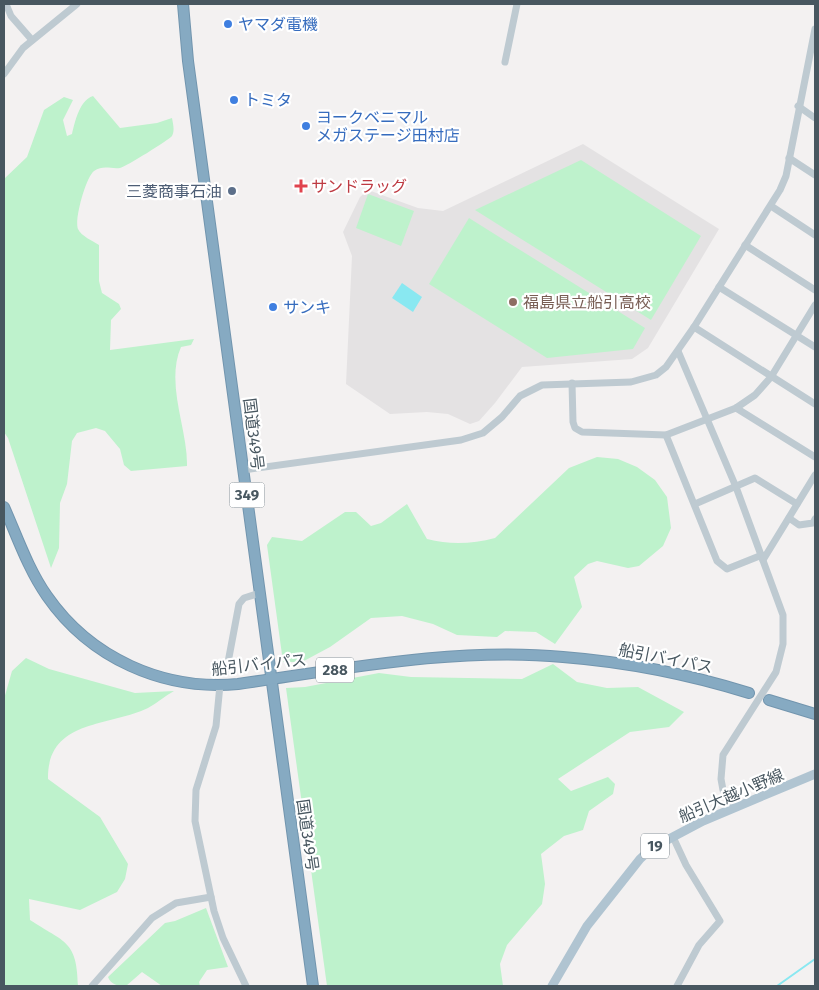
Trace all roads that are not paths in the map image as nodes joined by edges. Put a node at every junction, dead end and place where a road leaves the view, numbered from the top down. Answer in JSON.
{"nodes":[{"id":1,"x":6,"y":4,"type":"edge"},
{"id":2,"x":77,"y":4,"type":"edge"},
{"id":3,"x":183,"y":4,"type":"edge"},
{"id":4,"x":517,"y":4,"type":"edge"},
{"id":5,"x":815,"y":29,"type":"edge"},
{"id":6,"x":32,"y":40,"type":"junction"},
{"id":7,"x":505,"y":62,"type":"dead end"},
{"id":8,"x":4,"y":74,"type":"edge"},
{"id":9,"x":798,"y":106,"type":"junction"},
{"id":10,"x":815,"y":118,"type":"edge"},
{"id":11,"x":789,"y":158,"type":"junction"},
{"id":12,"x":815,"y":175,"type":"edge"},
{"id":13,"x":771,"y":206,"type":"junction"},
{"id":14,"x":815,"y":234,"type":"edge"},
{"id":15,"x":745,"y":245,"type":"junction"},
{"id":16,"x":719,"y":287,"type":"junction"},
{"id":17,"x":815,"y":290,"type":"edge"},
{"id":18,"x":815,"y":305,"type":"edge"},
{"id":19,"x":694,"y":327,"type":"junction"},
{"id":20,"x":796,"y":335,"type":"junction"},
{"id":21,"x":815,"y":347,"type":"edge"},
{"id":22,"x":678,"y":351,"type":"junction"},
{"id":23,"x":771,"y":377,"type":"junction"},
{"id":24,"x":572,"y":383,"type":"junction"},
{"id":25,"x":815,"y":404,"type":"edge"},
{"id":26,"x":736,"y":408,"type":"junction"},
{"id":27,"x":707,"y":420,"type":"junction"},
{"id":28,"x":666,"y":435,"type":"junction"},
{"id":29,"x":815,"y":457,"type":"edge"},
{"id":30,"x":243,"y":470,"type":"junction"},
{"id":31,"x":815,"y":475,"type":"edge"},
{"id":32,"x":736,"y":487,"type":"junction"},
{"id":33,"x":695,"y":504,"type":"junction"},
{"id":34,"x":797,"y":504,"type":"junction"},
{"id":35,"x":4,"y":507,"type":"edge"},
{"id":36,"x":789,"y":518,"type":"junction"},
{"id":37,"x":815,"y":519,"type":"edge"},
{"id":38,"x":762,"y":558,"type":"junction"},
{"id":39,"x":260,"y":593,"type":"junction"},
{"id":40,"x":226,"y":673,"type":"dead end"},
{"id":41,"x":271,"y":679,"type":"junction"},
{"id":42,"x":220,"y":685,"type":"junction"},
{"id":43,"x":748,"y":693,"type":"dead end"},
{"id":44,"x":769,"y":700,"type":"dead end"},
{"id":45,"x":815,"y":714,"type":"edge"},
{"id":46,"x":815,"y":774,"type":"edge"},
{"id":47,"x":733,"y":808,"type":"junction"},
{"id":48,"x":673,"y":836,"type":"junction"},
{"id":49,"x":211,"y":897,"type":"junction"},
{"id":50,"x":92,"y":986,"type":"edge"},
{"id":51,"x":246,"y":986,"type":"edge"},
{"id":52,"x":314,"y":986,"type":"edge"},
{"id":53,"x":552,"y":986,"type":"edge"},
{"id":54,"x":677,"y":986,"type":"edge"}],
"edges":[{"from":1,"to":6,"type":"street"},
{"from":2,"to":6,"type":"street"},
{"from":3,"to":30,"type":"highway","name":"国道349号","number":"349"},
{"from":4,"to":7,"type":"street"},
{"from":5,"to":9,"type":"street"},
{"from":6,"to":8,"type":"street"},
{"from":9,"to":10,"type":"street"},
{"from":9,"to":11,"type":"street"},
{"from":11,"to":12,"type":"street"},
{"from":11,"to":13,"type":"street"},
{"from":13,"to":14,"type":"street"},
{"from":13,"to":15,"type":"street"},
{"from":15,"to":16,"type":"street"},
{"from":15,"to":17,"type":"street"},
{"from":16,"to":19,"type":"street"},
{"from":16,"to":20,"type":"street"},
{"from":18,"to":20,"type":"street"},
{"from":19,"to":22,"type":"street"},
{"from":19,"to":23,"type":"street"},
{"from":20,"to":21,"type":"street"},
{"from":20,"to":23,"type":"street"},
{"from":22,"to":24,"type":"street"},
{"from":22,"to":27,"type":"street"},
{"from":23,"to":25,"type":"street"},
{"from":23,"to":26,"type":"street"},
{"from":24,"to":28,"type":"street"},
{"from":24,"to":30,"type":"street"},
{"from":26,"to":27,"type":"street"},
{"from":26,"to":29,"type":"street"},
{"from":27,"to":28,"type":"street"},
{"from":27,"to":32,"type":"street"},
{"from":28,"to":33,"type":"street"},
{"from":30,"to":39,"type":"highway","name":"国道349号","number":"349"},
{"from":31,"to":34,"type":"street"},
{"from":32,"to":33,"type":"street"},
{"from":32,"to":34,"type":"street"},
{"from":32,"to":38,"type":"street"},
{"from":33,"to":38,"type":"street"},
{"from":34,"to":36,"type":"street"},
{"from":35,"to":42,"type":"highway","name":"船引バイパス","number":"288"},
{"from":36,"to":37,"type":"street"},
{"from":36,"to":38,"type":"street"},
{"from":38,"to":47,"type":"street"},
{"from":39,"to":40,"type":"street"},
{"from":39,"to":41,"type":"highway","name":"国道349号","number":"349"},
{"from":41,"to":42,"type":"highway","name":"船引バイパス","number":"288"},
{"from":41,"to":43,"type":"highway","name":"船引バイパス","number":"288"},
{"from":41,"to":52,"type":"highway","name":"国道349号","number":"349"},
{"from":42,"to":49,"type":"street"},
{"from":44,"to":45,"type":"highway"},
{"from":46,"to":47,"type":"main road","name":"船引大越小野線","number":"19"},
{"from":47,"to":48,"type":"main road","name":"船引大越小野線","number":"19"},
{"from":48,"to":53,"type":"main road","name":"船引大越小野線","number":"19"},
{"from":48,"to":54,"type":"street"},
{"from":49,"to":50,"type":"street"},
{"from":49,"to":51,"type":"street"}]}
